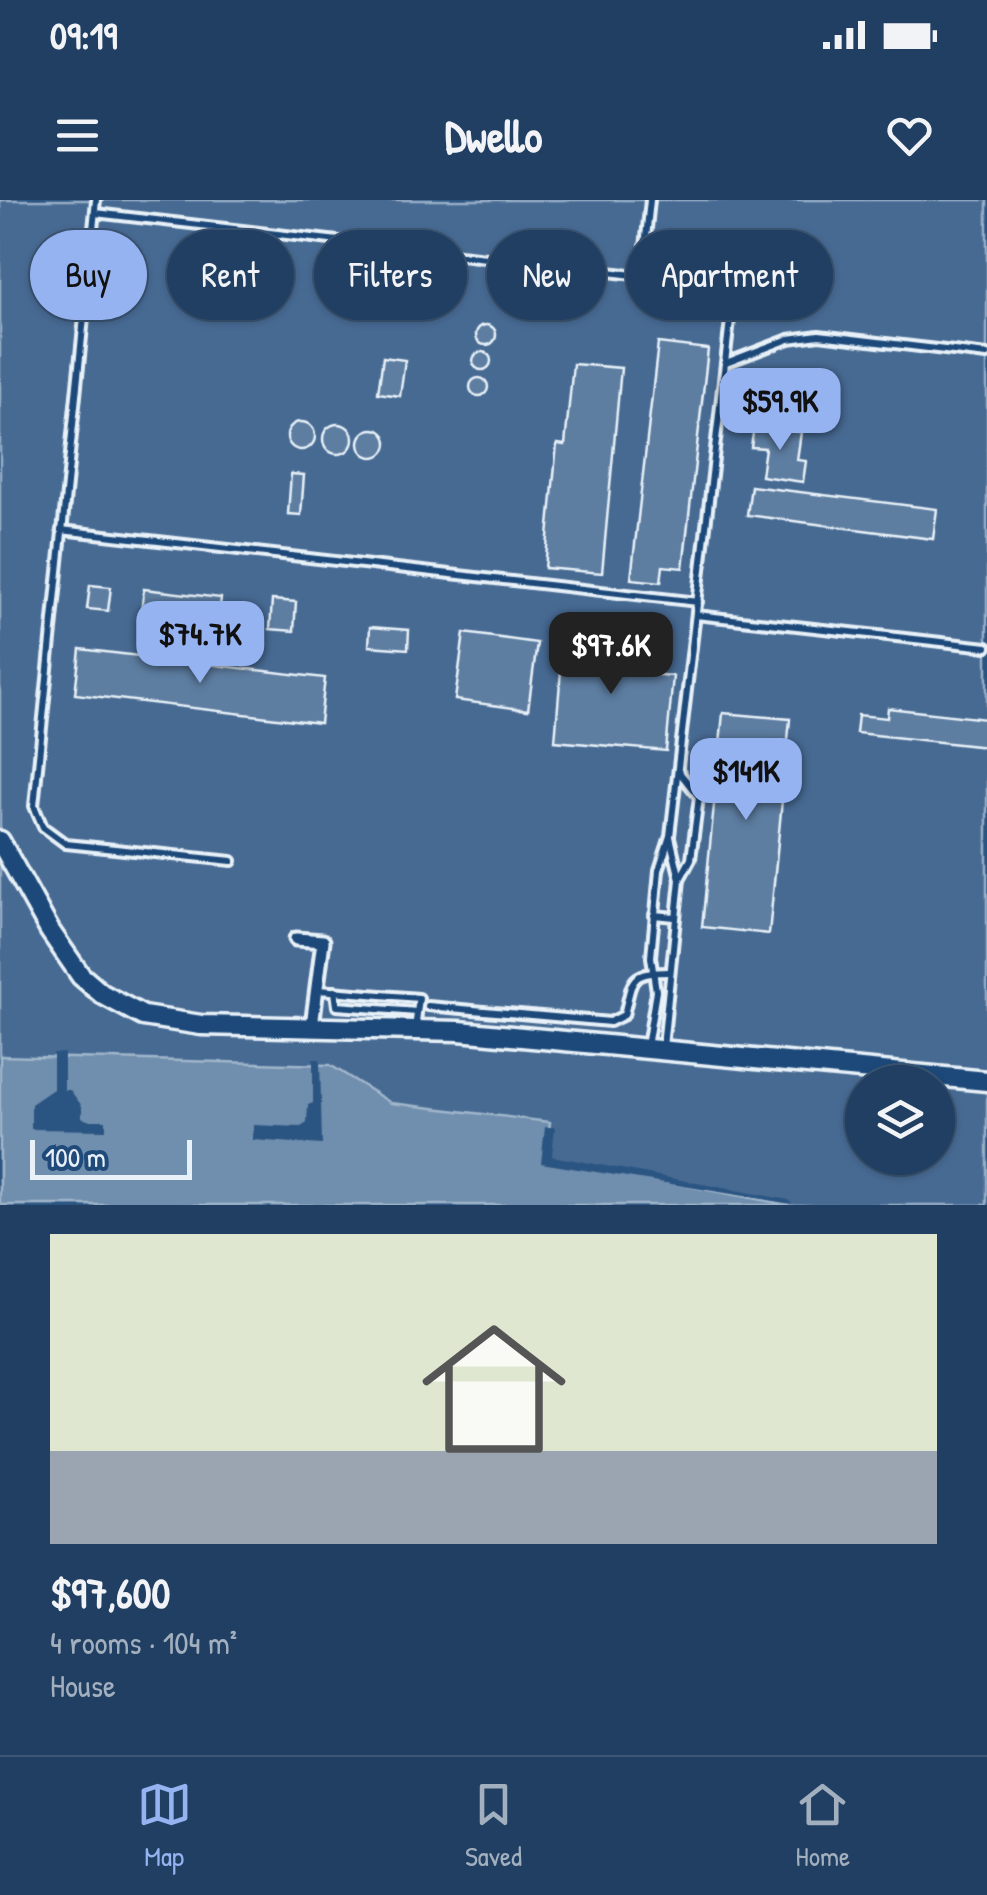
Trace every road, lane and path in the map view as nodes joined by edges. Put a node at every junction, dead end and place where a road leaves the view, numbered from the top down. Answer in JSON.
{"nodes":[{"id":1,"x":96,"y":200,"type":"edge"},
{"id":2,"x":650,"y":200,"type":"edge"},
{"id":3,"x":94,"y":214,"type":"junction"},
{"id":4,"x":648,"y":230,"type":"edge"},
{"id":5,"x":626,"y":274,"type":"edge"},
{"id":6,"x":727,"y":320,"type":"edge"},
{"id":7,"x":987,"y":354,"type":"edge"},
{"id":8,"x":726,"y":363,"type":"junction"},
{"id":9,"x":62,"y":530,"type":"junction"},
{"id":10,"x":698,"y":602,"type":"junction"},
{"id":11,"x":696,"y":615,"type":"junction"},
{"id":12,"x":987,"y":647,"type":"edge"},
{"id":13,"x":678,"y":771,"type":"junction"},
{"id":14,"x":670,"y":836,"type":"junction"},
{"id":15,"x":0,"y":841,"type":"edge"},
{"id":16,"x":232,"y":861,"type":"dead end"},
{"id":17,"x":0,"y":866,"type":"edge"},
{"id":18,"x":680,"y":879,"type":"junction"},
{"id":19,"x":654,"y":916,"type":"junction"},
{"id":20,"x":675,"y":916,"type":"junction"},
{"id":21,"x":296,"y":939,"type":"dead end"},
{"id":22,"x":652,"y":957,"type":"junction"},
{"id":23,"x":653,"y":972,"type":"junction"},
{"id":24,"x":669,"y":972,"type":"junction"},
{"id":25,"x":636,"y":976,"type":"junction"},
{"id":26,"x":316,"y":990,"type":"junction"},
{"id":27,"x":335,"y":992,"type":"junction"},
{"id":28,"x":428,"y":1006,"type":"dead end"},
{"id":29,"x":416,"y":1020,"type":"junction"},
{"id":30,"x":312,"y":1026,"type":"junction"},
{"id":31,"x":654,"y":1049,"type":"junction"},
{"id":32,"x":845,"y":1079,"type":"edge"},
{"id":33,"x":987,"y":1081,"type":"edge"},
{"id":34,"x":955,"y":1090,"type":"edge"},
{"id":35,"x":987,"y":1093,"type":"edge"}],
"edges":[{"from":1,"to":3,"type":"lane"},
{"from":2,"to":4,"type":"lane"},
{"from":3,"to":5,"type":"lane"},
{"from":3,"to":9,"type":"lane"},
{"from":6,"to":8,"type":"lane"},
{"from":7,"to":8,"type":"lane"},
{"from":8,"to":10,"type":"lane"},
{"from":9,"to":10,"type":"lane"},
{"from":9,"to":16,"type":"lane"},
{"from":10,"to":11,"type":"lane"},
{"from":11,"to":12,"type":"lane"},
{"from":11,"to":13,"type":"lane"},
{"from":13,"to":14,"type":"lane"},
{"from":13,"to":18,"type":"lane"},
{"from":14,"to":18,"type":"lane"},
{"from":14,"to":19,"type":"lane"},
{"from":15,"to":30,"type":"main road"},
{"from":17,"to":32,"type":"main road"},
{"from":18,"to":20,"type":"lane"},
{"from":19,"to":20,"type":"lane"},
{"from":19,"to":22,"type":"lane"},
{"from":20,"to":24,"type":"lane"},
{"from":21,"to":26,"type":"street"},
{"from":22,"to":23,"type":"lane"},
{"from":22,"to":25,"type":"lane"},
{"from":23,"to":24,"type":"lane"},
{"from":23,"to":25,"type":"lane"},
{"from":23,"to":31,"type":"lane"},
{"from":24,"to":31,"type":"lane"},
{"from":25,"to":28,"type":"lane"},
{"from":26,"to":27,"type":"lane"},
{"from":26,"to":30,"type":"street"},
{"from":27,"to":29,"type":"lane"},
{"from":27,"to":29,"type":"lane"},
{"from":29,"to":30,"type":"main road"},
{"from":29,"to":31,"type":"main road"},
{"from":31,"to":33,"type":"main road"},
{"from":34,"to":35,"type":"main road"}]}
